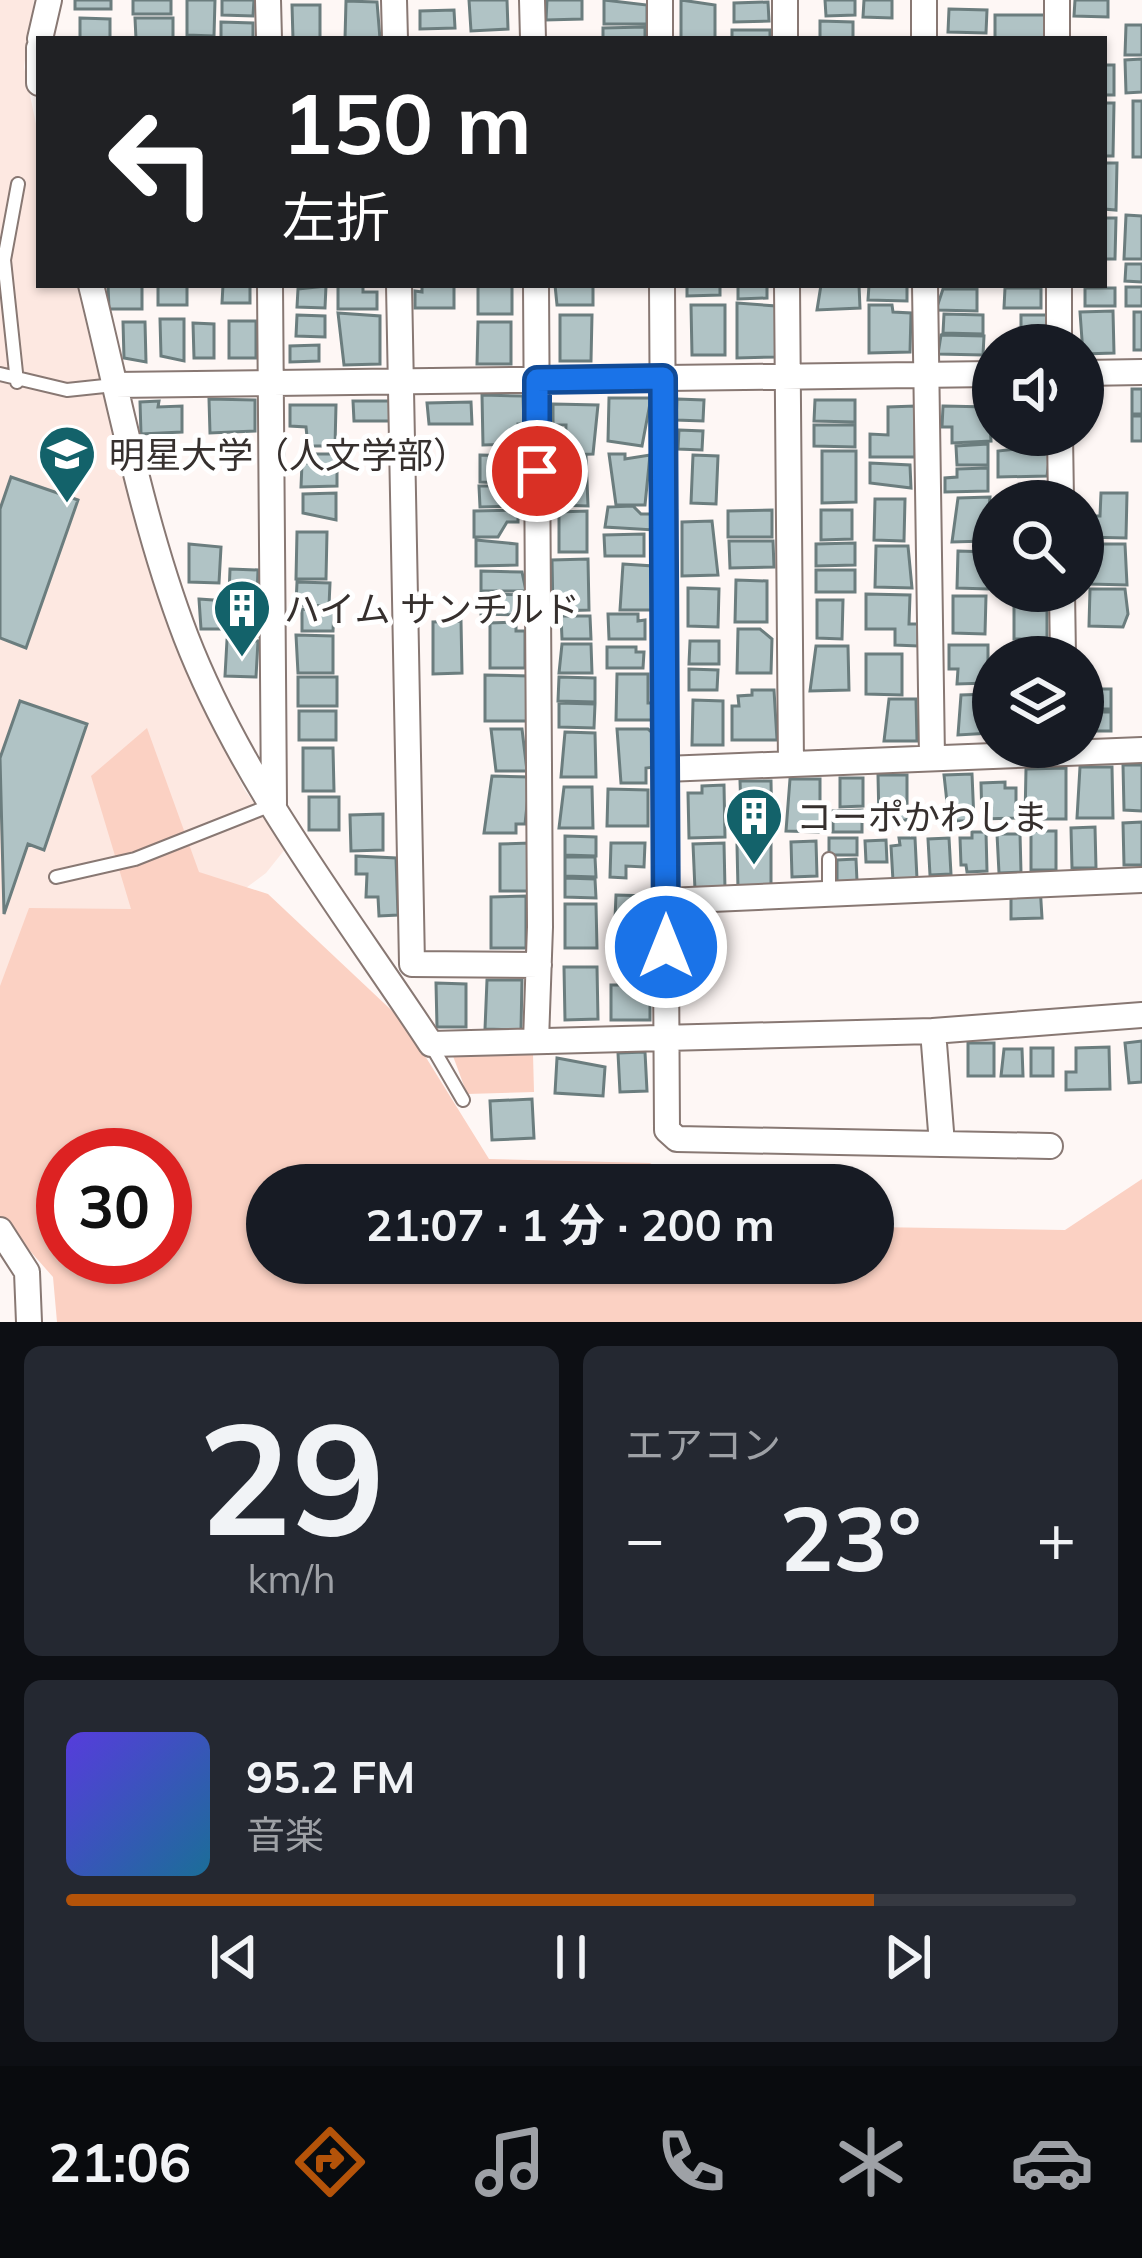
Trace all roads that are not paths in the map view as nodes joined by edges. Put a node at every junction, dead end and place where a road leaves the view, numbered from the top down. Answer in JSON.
{"nodes":[{"id":1,"x":49,"y":0,"type":"edge"},
{"id":2,"x":268,"y":0,"type":"edge"},
{"id":3,"x":394,"y":0,"type":"edge"},
{"id":4,"x":532,"y":0,"type":"edge"},
{"id":5,"x":660,"y":0,"type":"edge"},
{"id":6,"x":785,"y":0,"type":"edge"},
{"id":7,"x":924,"y":0,"type":"edge"},
{"id":8,"x":1057,"y":0,"type":"edge"},
{"id":9,"x":41,"y":36,"type":"edge"},
{"id":10,"x":268,"y":36,"type":"edge"},
{"id":11,"x":395,"y":36,"type":"edge"},
{"id":12,"x":532,"y":36,"type":"edge"},
{"id":13,"x":660,"y":36,"type":"edge"},
{"id":14,"x":785,"y":36,"type":"edge"},
{"id":15,"x":924,"y":36,"type":"edge"},
{"id":16,"x":1057,"y":36,"type":"edge"},
{"id":17,"x":18,"y":184,"type":"dead end"},
{"id":18,"x":2,"y":259,"type":"edge"},
{"id":19,"x":92,"y":288,"type":"edge"},
{"id":20,"x":270,"y":288,"type":"edge"},
{"id":21,"x":399,"y":288,"type":"edge"},
{"id":22,"x":536,"y":288,"type":"edge"},
{"id":23,"x":662,"y":288,"type":"edge"},
{"id":24,"x":787,"y":288,"type":"edge"},
{"id":25,"x":925,"y":288,"type":"edge"},
{"id":26,"x":1059,"y":288,"type":"edge"},
{"id":27,"x":1059,"y":324,"type":"edge"},
{"id":28,"x":1142,"y":372,"type":"edge"},
{"id":29,"x":1104,"y":373,"type":"edge"},
{"id":30,"x":0,"y":374,"type":"edge"},
{"id":31,"x":972,"y":374,"type":"edge"},
{"id":32,"x":925,"y":375,"type":"junction"},
{"id":33,"x":788,"y":377,"type":"junction"},
{"id":34,"x":663,"y":378,"type":"junction"},
{"id":35,"x":537,"y":380,"type":"junction"},
{"id":36,"x":17,"y":382,"type":"junction"},
{"id":37,"x":401,"y":382,"type":"junction"},
{"id":38,"x":271,"y":383,"type":"junction"},
{"id":39,"x":116,"y":385,"type":"junction"},
{"id":40,"x":1104,"y":750,"type":"edge"},
{"id":41,"x":1142,"y":750,"type":"edge"},
{"id":42,"x":972,"y":756,"type":"edge"},
{"id":43,"x":932,"y":758,"type":"junction"},
{"id":44,"x":790,"y":764,"type":"junction"},
{"id":45,"x":665,"y":769,"type":"junction"},
{"id":46,"x":274,"y":804,"type":"junction"},
{"id":47,"x":829,"y":859,"type":"dead end"},
{"id":48,"x":56,"y":878,"type":"dead end"},
{"id":49,"x":1142,"y":880,"type":"edge"},
{"id":50,"x":829,"y":894,"type":"junction"},
{"id":51,"x":666,"y":901,"type":"junction"},
{"id":52,"x":539,"y":965,"type":"junction"},
{"id":53,"x":1142,"y":1015,"type":"edge"},
{"id":54,"x":933,"y":1030,"type":"junction"},
{"id":55,"x":667,"y":1039,"type":"junction"},
{"id":56,"x":536,"y":1041,"type":"junction"},
{"id":57,"x":431,"y":1044,"type":"junction"},
{"id":58,"x":463,"y":1100,"type":"dead end"},
{"id":59,"x":942,"y":1144,"type":"junction"},
{"id":60,"x":1050,"y":1146,"type":"dead end"},
{"id":61,"x":0,"y":1230,"type":"edge"},
{"id":62,"x":29,"y":1322,"type":"edge"}],
"edges":[{"from":1,"to":9,"type":"street"},
{"from":2,"to":10,"type":"street"},
{"from":3,"to":11,"type":"street"},
{"from":4,"to":12,"type":"street"},
{"from":5,"to":13,"type":"street"},
{"from":6,"to":14,"type":"street"},
{"from":7,"to":15,"type":"street"},
{"from":8,"to":16,"type":"street"},
{"from":17,"to":18,"type":"lane"},
{"from":18,"to":36,"type":"lane"},
{"from":19,"to":39,"type":"street"},
{"from":20,"to":38,"type":"street"},
{"from":21,"to":37,"type":"street"},
{"from":22,"to":35,"type":"street"},
{"from":23,"to":34,"type":"street"},
{"from":24,"to":33,"type":"street"},
{"from":25,"to":32,"type":"street"},
{"from":26,"to":27,"type":"street"},
{"from":28,"to":29,"type":"street"},
{"from":30,"to":36,"type":"lane"},
{"from":31,"to":32,"type":"street"},
{"from":32,"to":33,"type":"street"},
{"from":32,"to":43,"type":"street"},
{"from":33,"to":34,"type":"street"},
{"from":33,"to":44,"type":"street"},
{"from":34,"to":35,"type":"street"},
{"from":34,"to":45,"type":"street"},
{"from":35,"to":37,"type":"street"},
{"from":35,"to":52,"type":"street"},
{"from":36,"to":39,"type":"lane"},
{"from":37,"to":38,"type":"street"},
{"from":37,"to":52,"type":"street"},
{"from":38,"to":39,"type":"street"},
{"from":38,"to":46,"type":"street"},
{"from":39,"to":46,"type":"street"},
{"from":40,"to":41,"type":"street"},
{"from":42,"to":43,"type":"street"},
{"from":43,"to":44,"type":"street"},
{"from":44,"to":45,"type":"street"},
{"from":45,"to":51,"type":"street"},
{"from":46,"to":48,"type":"lane"},
{"from":46,"to":57,"type":"street"},
{"from":47,"to":50,"type":"lane"},
{"from":49,"to":50,"type":"street"},
{"from":50,"to":51,"type":"street"},
{"from":51,"to":55,"type":"street"},
{"from":52,"to":56,"type":"street"},
{"from":53,"to":54,"type":"street"},
{"from":54,"to":55,"type":"street"},
{"from":54,"to":59,"type":"street"},
{"from":55,"to":56,"type":"street"},
{"from":55,"to":59,"type":"street"},
{"from":56,"to":57,"type":"street"},
{"from":57,"to":58,"type":"lane"},
{"from":59,"to":60,"type":"street"},
{"from":61,"to":62,"type":"street"}]}
